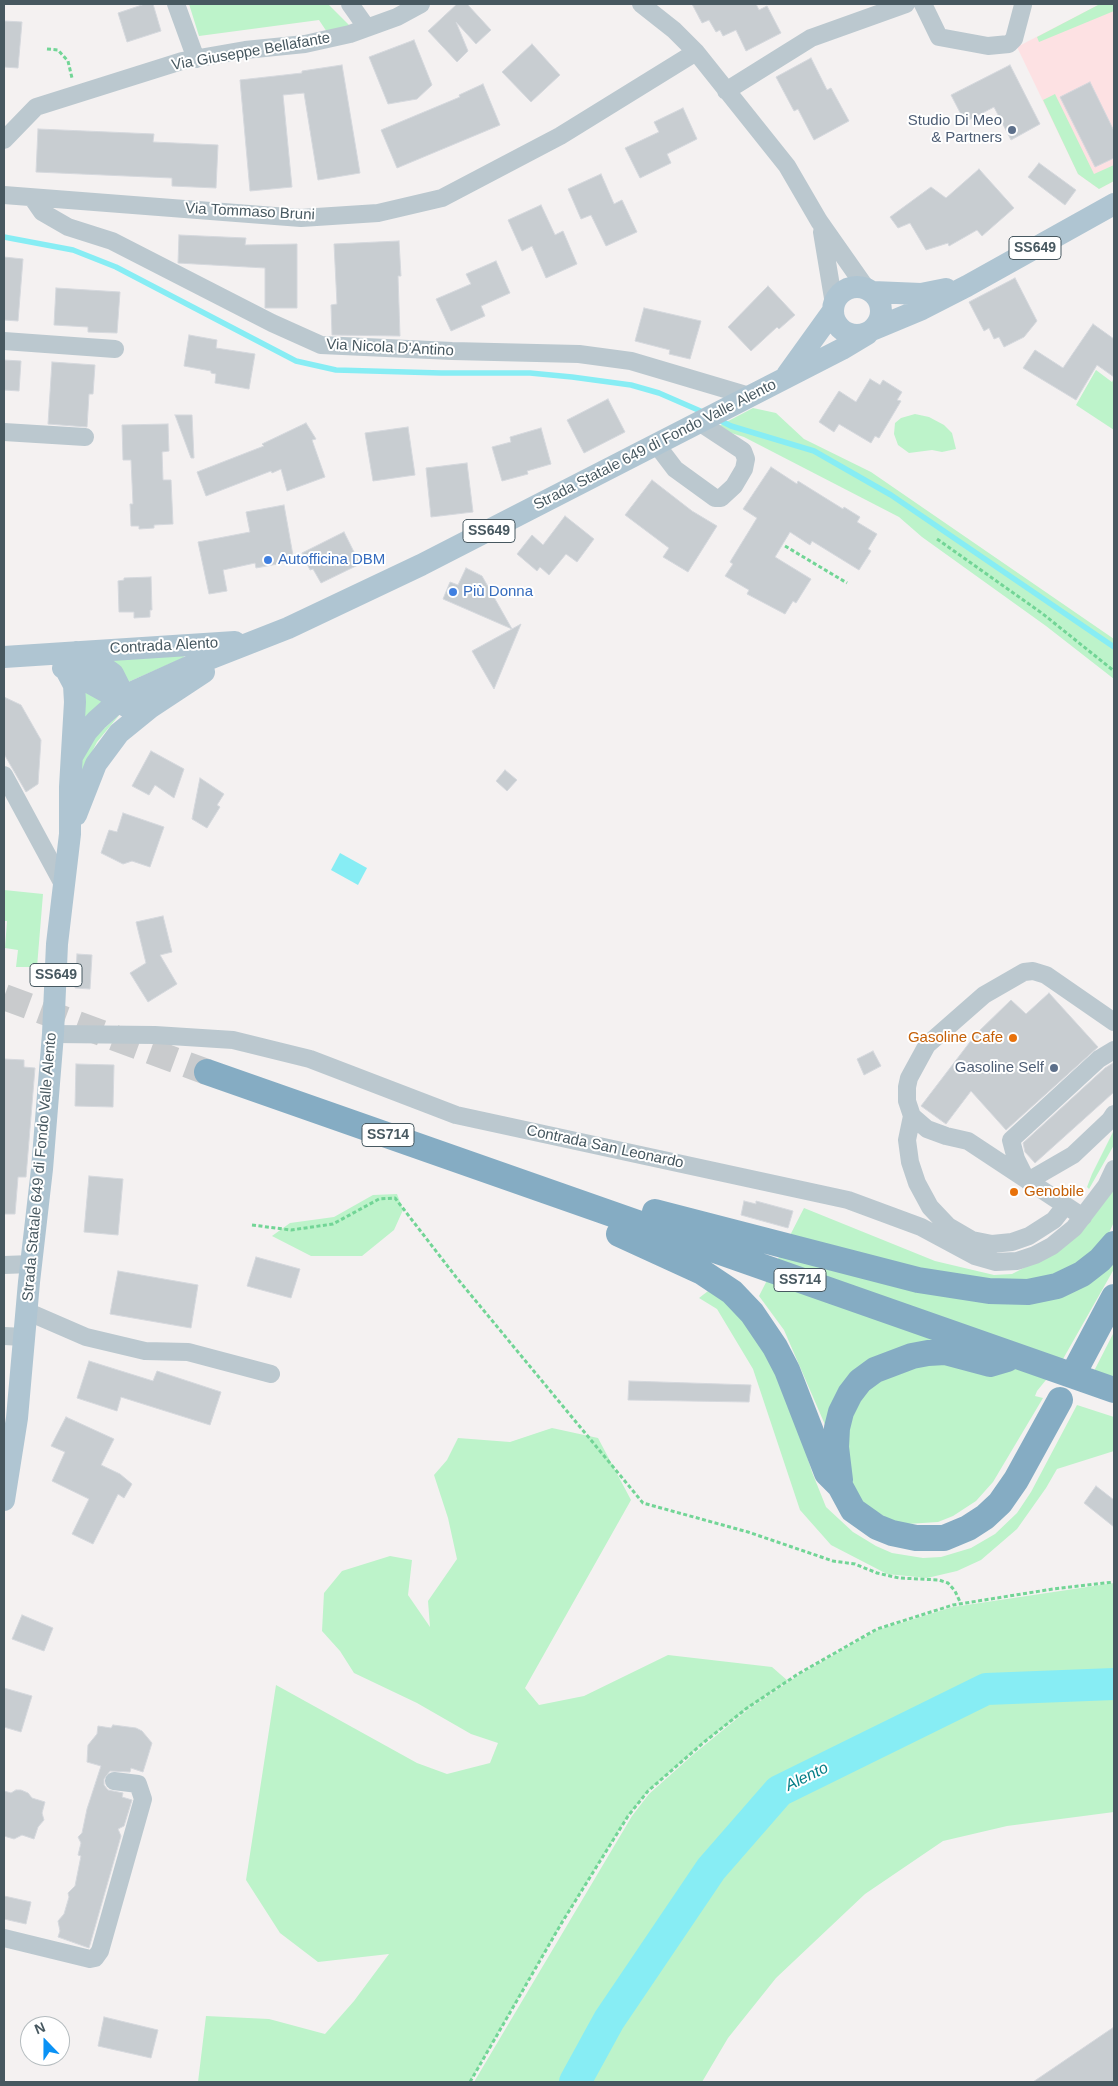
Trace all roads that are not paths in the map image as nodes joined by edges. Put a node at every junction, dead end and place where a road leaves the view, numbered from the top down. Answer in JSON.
{"nodes":[{"id":1,"x":176,"y":4,"type":"edge"},
{"id":2,"x":350,"y":4,"type":"edge"},
{"id":3,"x":421,"y":4,"type":"edge"},
{"id":4,"x":641,"y":4,"type":"edge"},
{"id":5,"x":906,"y":4,"type":"edge"},
{"id":6,"x":923,"y":4,"type":"edge"},
{"id":7,"x":1022,"y":4,"type":"edge"},
{"id":8,"x":367,"y":28,"type":"junction"},
{"id":9,"x":696,"y":52,"type":"junction"},
{"id":10,"x":196,"y":59,"type":"junction"},
{"id":11,"x":726,"y":91,"type":"junction"},
{"id":12,"x":4,"y":140,"type":"edge"},
{"id":13,"x":4,"y":195,"type":"edge"},
{"id":14,"x":33,"y":199,"type":"junction"},
{"id":15,"x":1113,"y":205,"type":"edge"},
{"id":16,"x":820,"y":221,"type":"junction"},
{"id":17,"x":967,"y":286,"type":"junction"},
{"id":18,"x":869,"y":290,"type":"junction"},
{"id":19,"x":834,"y":307,"type":"junction"},
{"id":20,"x":870,"y":332,"type":"junction"},
{"id":21,"x":4,"y":341,"type":"edge"},
{"id":22,"x":115,"y":348,"type":"dead end"},
{"id":23,"x":786,"y":377,"type":"junction"},
{"id":24,"x":749,"y":396,"type":"junction"},
{"id":25,"x":693,"y":424,"type":"junction"},
{"id":26,"x":4,"y":432,"type":"edge"},
{"id":27,"x":85,"y":437,"type":"dead end"},
{"id":28,"x":656,"y":444,"type":"junction"},
{"id":29,"x":253,"y":641,"type":"junction"},
{"id":30,"x":14,"y":656,"type":"edge"},
{"id":31,"x":70,"y":660,"type":"junction"},
{"id":32,"x":124,"y":696,"type":"junction"},
{"id":33,"x":165,"y":698,"type":"junction"},
{"id":34,"x":119,"y":733,"type":"junction"},
{"id":35,"x":73,"y":755,"type":"junction"},
{"id":36,"x":4,"y":775,"type":"edge"},
{"id":37,"x":70,"y":834,"type":"junction"},
{"id":38,"x":64,"y":886,"type":"junction"},
{"id":39,"x":1114,"y":1022,"type":"edge"},
{"id":40,"x":53,"y":1034,"type":"junction"},
{"id":41,"x":1114,"y":1050,"type":"edge"},
{"id":42,"x":207,"y":1072,"type":"tunnel mouth"},
{"id":43,"x":1114,"y":1114,"type":"edge"},
{"id":44,"x":912,"y":1116,"type":"junction"},
{"id":45,"x":1114,"y":1169,"type":"edge"},
{"id":46,"x":1028,"y":1181,"type":"junction"},
{"id":47,"x":582,"y":1203,"type":"junction"},
{"id":48,"x":1065,"y":1206,"type":"junction"},
{"id":49,"x":1083,"y":1217,"type":"junction"},
{"id":50,"x":1114,"y":1244,"type":"edge"},
{"id":51,"x":31,"y":1264,"type":"junction"},
{"id":52,"x":4,"y":1265,"type":"edge"},
{"id":53,"x":1114,"y":1297,"type":"edge"},
{"id":54,"x":26,"y":1311,"type":"junction"},
{"id":55,"x":14,"y":1336,"type":"edge"},
{"id":56,"x":1018,"y":1356,"type":"junction"},
{"id":57,"x":1078,"y":1365,"type":"dead end"},
{"id":58,"x":270,"y":1374,"type":"dead end"},
{"id":59,"x":1114,"y":1390,"type":"edge"},
{"id":60,"x":1060,"y":1400,"type":"dead end"},
{"id":61,"x":840,"y":1486,"type":"junction"},
{"id":62,"x":4,"y":1500,"type":"edge"},
{"id":63,"x":114,"y":1781,"type":"dead end"},
{"id":64,"x":4,"y":1938,"type":"edge"}],
"edges":[{"from":1,"to":10,"type":"street"},
{"from":2,"to":8,"type":"street"},
{"from":3,"to":8,"type":"street","name":"Via Giuseppe Bellafante"},
{"from":4,"to":9,"type":"street"},
{"from":5,"to":11,"type":"street"},
{"from":6,"to":7,"type":"street"},
{"from":8,"to":10,"type":"street","name":"Via Giuseppe Bellafante"},
{"from":9,"to":11,"type":"street"},
{"from":9,"to":14,"type":"street","name":"Via Tommaso Bruni"},
{"from":10,"to":12,"type":"street","name":"Via Giuseppe Bellafante"},
{"from":11,"to":16,"type":"street"},
{"from":13,"to":14,"type":"street","name":"Via Tommaso Bruni"},
{"from":14,"to":24,"type":"street","name":"Via Nicola D'Antino"},
{"from":15,"to":17,"type":"main road","name":"Strada Statale 649 di Fondo Valle Alento","number":"SS649"},
{"from":16,"to":18,"type":"street"},
{"from":16,"to":19,"type":"street"},
{"from":17,"to":18,"type":"main road","name":"Strada Statale 649 di Fondo Valle Alento","number":"SS649"},
{"from":17,"to":20,"type":"main road","name":"Strada Statale 649 di Fondo Valle Alento","number":"SS649"},
{"from":18,"to":19,"type":"main road","number":"SS649"},
{"from":18,"to":20,"type":"main road"},
{"from":19,"to":20,"type":"main road","number":"SS649"},
{"from":19,"to":23,"type":"main road","name":"Strada Statale 649 di Fondo Valle Alento","number":"SS649"},
{"from":20,"to":23,"type":"main road","name":"Strada Statale 649 di Fondo Valle Alento","number":"SS649"},
{"from":21,"to":22,"type":"street"},
{"from":23,"to":24,"type":"main road","name":"Strada Statale 649 di Fondo Valle Alento","number":"SS649"},
{"from":24,"to":25,"type":"main road","name":"Strada Statale 649 di Fondo Valle Alento","number":"SS649"},
{"from":25,"to":28,"type":"main road","name":"Strada Statale 649 di Fondo Valle Alento","number":"SS649"},
{"from":25,"to":28,"type":"street"},
{"from":26,"to":27,"type":"street"},
{"from":28,"to":29,"type":"main road","name":"Strada Statale 649 di Fondo Valle Alento","number":"SS649"},
{"from":29,"to":31,"type":"main road","name":"Contrada Alento"},
{"from":29,"to":32,"type":"main road","name":"Strada Statale 649 di Fondo Valle Alento","number":"SS649"},
{"from":29,"to":33,"type":"main road","name":"Strada Statale 649 di Fondo Valle Alento","number":"SS649"},
{"from":30,"to":31,"type":"main road","name":"Contrada Alento"},
{"from":31,"to":32,"type":"main road","name":"Contrada Alento"},
{"from":31,"to":35,"type":"main road"},
{"from":32,"to":33,"type":"main road"},
{"from":32,"to":34,"type":"main road","name":"Strada Statale 649 di Fondo Valle Alento","number":"SS649"},
{"from":32,"to":35,"type":"main road","name":"Strada Statale 649 di Fondo Valle Alento","number":"SS649"},
{"from":33,"to":34,"type":"main road","name":"Strada Statale 649 di Fondo Valle Alento","number":"SS649"},
{"from":34,"to":37,"type":"main road","name":"Strada Statale 649 di Fondo Valle Alento","number":"SS649"},
{"from":35,"to":37,"type":"main road","name":"Strada Statale 649 di Fondo Valle Alento","number":"SS649"},
{"from":36,"to":38,"type":"street"},
{"from":37,"to":38,"type":"main road","name":"Strada Statale 649 di Fondo Valle Alento","number":"SS649"},
{"from":38,"to":40,"type":"main road","name":"Strada Statale 649 di Fondo Valle Alento","number":"SS649"},
{"from":39,"to":44,"type":"street"},
{"from":40,"to":49,"type":"street","name":"Contrada San Leonardo"},
{"from":40,"to":51,"type":"main road","name":"Strada Statale 649 di Fondo Valle Alento","number":"SS649"},
{"from":41,"to":46,"type":"street"},
{"from":42,"to":47,"type":"highway","number":"SS714"},
{"from":43,"to":46,"type":"street"},
{"from":44,"to":46,"type":"street"},
{"from":44,"to":48,"type":"street"},
{"from":45,"to":49,"type":"street","name":"Contrada San Leonardo"},
{"from":46,"to":48,"type":"street"},
{"from":47,"to":50,"type":"highway"},
{"from":47,"to":56,"type":"highway","number":"SS714"},
{"from":47,"to":61,"type":"highway"},
{"from":48,"to":49,"type":"street"},
{"from":51,"to":52,"type":"street"},
{"from":51,"to":54,"type":"main road","name":"Strada Statale 649 di Fondo Valle Alento","number":"SS649"},
{"from":53,"to":57,"type":"highway"},
{"from":54,"to":55,"type":"main road","name":"Strada Statale 649 di Fondo Valle Alento","number":"SS649"},
{"from":54,"to":58,"type":"street"},
{"from":55,"to":62,"type":"main road","name":"Strada Statale 649 di Fondo Valle Alento","number":"SS649"},
{"from":56,"to":59,"type":"highway","number":"SS714"},
{"from":56,"to":61,"type":"highway"},
{"from":60,"to":61,"type":"highway"},
{"from":63,"to":64,"type":"street"}]}
